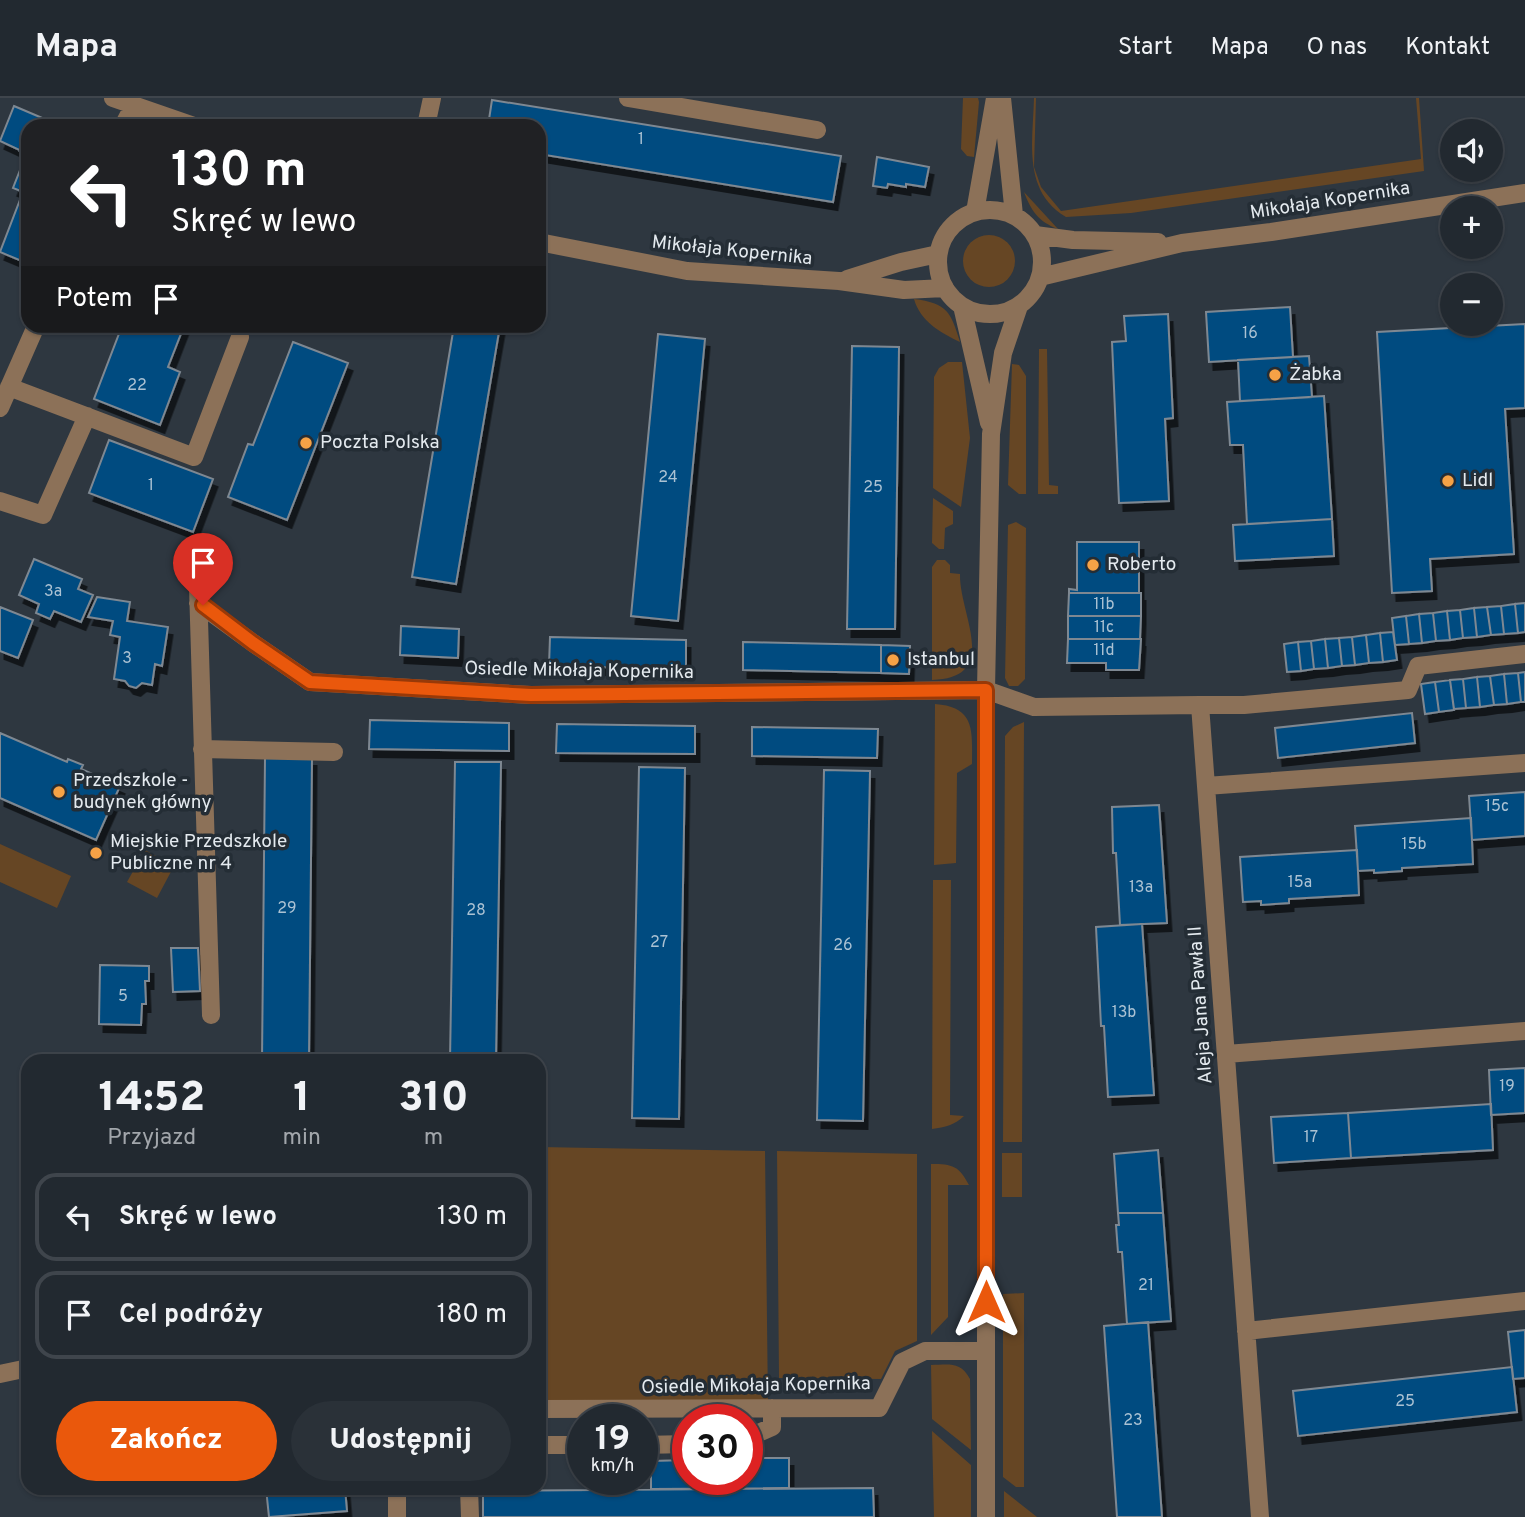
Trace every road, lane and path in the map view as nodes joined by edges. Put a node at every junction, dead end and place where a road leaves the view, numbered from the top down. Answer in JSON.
{"nodes":[{"id":1,"x":113,"y":98,"type":"edge"},
{"id":2,"x":432,"y":98,"type":"edge"},
{"id":3,"x":628,"y":98,"type":"edge"},
{"id":4,"x":995,"y":98,"type":"edge"},
{"id":5,"x":1002,"y":98,"type":"edge"},
{"id":6,"x":134,"y":105,"type":"junction"},
{"id":7,"x":127,"y":119,"type":"edge"},
{"id":8,"x":174,"y":119,"type":"edge"},
{"id":9,"x":428,"y":119,"type":"edge"},
{"id":10,"x":817,"y":130,"type":"dead end"},
{"id":11,"x":1525,"y":193,"type":"edge"},
{"id":12,"x":975,"y":212,"type":"junction"},
{"id":13,"x":1014,"y":215,"type":"junction"},
{"id":14,"x":1035,"y":235,"type":"junction"},
{"id":15,"x":546,"y":243,"type":"edge"},
{"id":16,"x":1182,"y":243,"type":"junction"},
{"id":17,"x":938,"y":254,"type":"junction"},
{"id":18,"x":1040,"y":277,"type":"junction"},
{"id":19,"x":839,"y":281,"type":"junction"},
{"id":20,"x":945,"y":288,"type":"junction"},
{"id":21,"x":962,"y":306,"type":"junction"},
{"id":22,"x":1019,"y":306,"type":"junction"},
{"id":23,"x":33,"y":333,"type":"edge"},
{"id":24,"x":240,"y":337,"type":"dead end"},
{"id":25,"x":9,"y":387,"type":"junction"},
{"id":26,"x":0,"y":408,"type":"edge"},
{"id":27,"x":86,"y":416,"type":"junction"},
{"id":28,"x":991,"y":434,"type":"junction"},
{"id":29,"x":0,"y":501,"type":"edge"},
{"id":30,"x":198,"y":554,"type":"dead end"},
{"id":31,"x":198,"y":603,"type":"junction"},
{"id":32,"x":1525,"y":654,"type":"edge"},
{"id":33,"x":986,"y":690,"type":"junction"},
{"id":34,"x":1200,"y":705,"type":"junction"},
{"id":35,"x":202,"y":749,"type":"junction"},
{"id":36,"x":334,"y":752,"type":"dead end"},
{"id":37,"x":1525,"y":764,"type":"edge"},
{"id":38,"x":1206,"y":786,"type":"junction"},
{"id":39,"x":211,"y":1015,"type":"dead end"},
{"id":40,"x":1525,"y":1031,"type":"edge"},
{"id":41,"x":1226,"y":1054,"type":"junction"},
{"id":42,"x":1525,"y":1301,"type":"edge"},
{"id":43,"x":1247,"y":1331,"type":"junction"},
{"id":44,"x":986,"y":1351,"type":"junction"},
{"id":45,"x":21,"y":1370,"type":"edge"},
{"id":46,"x":0,"y":1374,"type":"edge"},
{"id":47,"x":772,"y":1408,"type":"junction"},
{"id":48,"x":546,"y":1409,"type":"edge"},
{"id":49,"x":763,"y":1431,"type":"edge"},
{"id":50,"x":546,"y":1445,"type":"edge"},
{"id":51,"x":567,"y":1445,"type":"edge"},
{"id":52,"x":397,"y":1495,"type":"edge"},
{"id":53,"x":470,"y":1495,"type":"edge"},
{"id":54,"x":397,"y":1517,"type":"edge"},
{"id":55,"x":470,"y":1517,"type":"edge"},
{"id":56,"x":986,"y":1517,"type":"edge"},
{"id":57,"x":1261,"y":1517,"type":"edge"}],
"edges":[{"from":1,"to":6,"type":"street"},
{"from":2,"to":9,"type":"street"},
{"from":3,"to":10,"type":"street"},
{"from":4,"to":12,"type":"street"},
{"from":5,"to":13,"type":"street"},
{"from":6,"to":7,"type":"street"},
{"from":6,"to":8,"type":"street"},
{"from":11,"to":16,"type":"street","name":"Mikołaja Kopernika"},
{"from":12,"to":13,"type":"street"},
{"from":12,"to":17,"type":"street"},
{"from":13,"to":14,"type":"street"},
{"from":14,"to":16,"type":"street","name":"Mikołaja Kopernika"},
{"from":14,"to":18,"type":"street"},
{"from":15,"to":19,"type":"street","name":"Mikołaja Kopernika"},
{"from":16,"to":18,"type":"street","name":"Mikołaja Kopernika"},
{"from":17,"to":19,"type":"street","name":"Mikołaja Kopernika"},
{"from":17,"to":20,"type":"street"},
{"from":18,"to":22,"type":"street"},
{"from":19,"to":20,"type":"street","name":"Mikołaja Kopernika"},
{"from":20,"to":21,"type":"street"},
{"from":21,"to":22,"type":"street"},
{"from":21,"to":28,"type":"street"},
{"from":22,"to":28,"type":"street"},
{"from":23,"to":25,"type":"street"},
{"from":24,"to":27,"type":"street"},
{"from":25,"to":26,"type":"street"},
{"from":25,"to":27,"type":"street"},
{"from":27,"to":29,"type":"street"},
{"from":28,"to":33,"type":"street"},
{"from":30,"to":31,"type":"street"},
{"from":31,"to":33,"type":"street","name":"Osiedle Mikołaja Kopernika"},
{"from":31,"to":35,"type":"street"},
{"from":32,"to":34,"type":"street"},
{"from":33,"to":34,"type":"street"},
{"from":33,"to":44,"type":"street"},
{"from":34,"to":38,"type":"street","name":"Aleja Jana Pawła II"},
{"from":35,"to":36,"type":"street"},
{"from":35,"to":39,"type":"street"},
{"from":37,"to":38,"type":"street"},
{"from":38,"to":41,"type":"street","name":"Aleja Jana Pawła II"},
{"from":40,"to":41,"type":"street"},
{"from":41,"to":43,"type":"street","name":"Aleja Jana Pawła II"},
{"from":42,"to":43,"type":"street"},
{"from":43,"to":57,"type":"street","name":"Aleja Jana Pawła II"},
{"from":44,"to":47,"type":"street","name":"Osiedle Mikołaja Kopernika"},
{"from":44,"to":56,"type":"street"},
{"from":45,"to":46,"type":"street"},
{"from":47,"to":48,"type":"street","name":"Osiedle Mikołaja Kopernika"},
{"from":47,"to":49,"type":"street"},
{"from":50,"to":51,"type":"street"},
{"from":52,"to":54,"type":"street"},
{"from":53,"to":55,"type":"street"}]}
